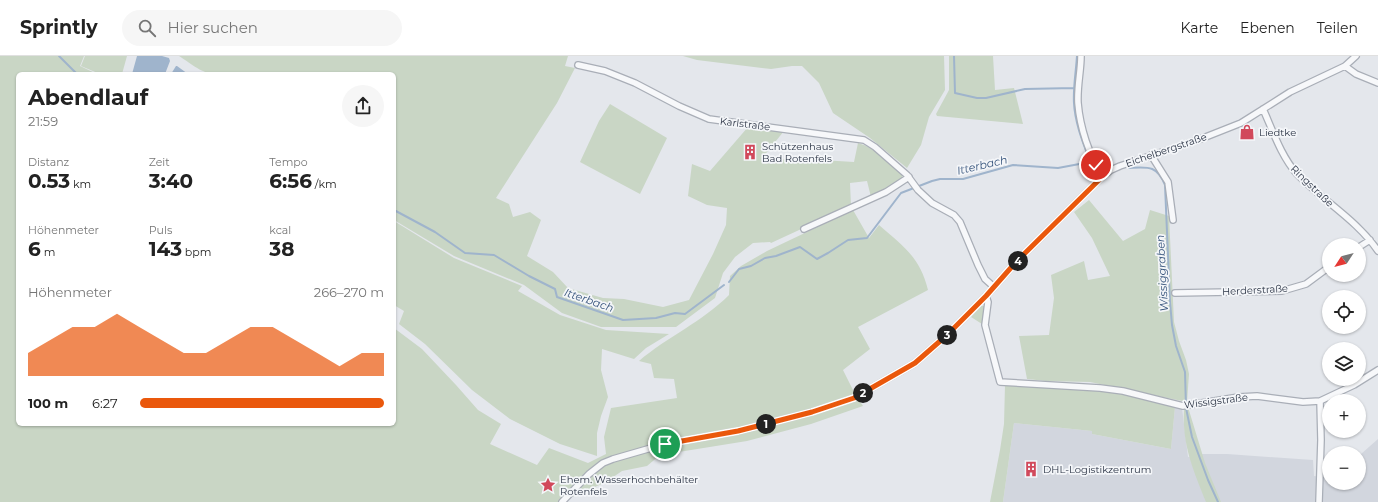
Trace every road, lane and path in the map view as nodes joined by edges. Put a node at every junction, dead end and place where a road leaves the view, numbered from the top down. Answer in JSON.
{"nodes":[{"id":1,"x":1081,"y":56,"type":"edge"},
{"id":2,"x":1356,"y":56,"type":"edge"},
{"id":3,"x":578,"y":65,"type":"dead end"},
{"id":4,"x":1344,"y":66,"type":"junction"},
{"id":5,"x":1378,"y":83,"type":"edge"},
{"id":6,"x":1263,"y":109,"type":"junction"},
{"id":7,"x":1151,"y":155,"type":"junction"},
{"id":8,"x":1103,"y":176,"type":"junction"},
{"id":9,"x":909,"y":177,"type":"junction"},
{"id":10,"x":1173,"y":220,"type":"dead end"},
{"id":11,"x":804,"y":229,"type":"dead end"},
{"id":12,"x":1370,"y":240,"type":"junction"},
{"id":13,"x":1366,"y":243,"type":"edge"},
{"id":14,"x":1377,"y":248,"type":"edge"},
{"id":15,"x":1322,"y":272,"type":"edge"},
{"id":16,"x":994,"y":287,"type":"junction"},
{"id":17,"x":1175,"y":293,"type":"dead end"},
{"id":18,"x":986,"y":296,"type":"junction"},
{"id":19,"x":1378,"y":370,"type":"edge"},
{"id":20,"x":1320,"y":401,"type":"junction"},
{"id":21,"x":562,"y":502,"type":"edge"},
{"id":22,"x":1319,"y":502,"type":"edge"}],
"edges":[{"from":1,"to":8,"type":"street"},
{"from":2,"to":4,"type":"street","name":"Eichelbergstraße"},
{"from":3,"to":9,"type":"street","name":"Karlstraße"},
{"from":4,"to":5,"type":"street"},
{"from":4,"to":6,"type":"street","name":"Eichelbergstraße"},
{"from":6,"to":7,"type":"street","name":"Eichelbergstraße"},
{"from":6,"to":12,"type":"street","name":"Ringstraße"},
{"from":7,"to":8,"type":"street","name":"Eichelbergstraße"},
{"from":7,"to":10,"type":"street"},
{"from":8,"to":16,"type":"street","name":"Eichelbergstraße"},
{"from":9,"to":11,"type":"street"},
{"from":9,"to":16,"type":"street","name":"Karlstraße"},
{"from":12,"to":13,"type":"street"},
{"from":12,"to":14,"type":"street","name":"Ringstraße"},
{"from":15,"to":17,"type":"street","name":"Herderstraße"},
{"from":16,"to":18,"type":"street","name":"Eichelbergstraße"},
{"from":18,"to":20,"type":"street","name":"Wissigstraße"},
{"from":18,"to":21,"type":"street","name":"Eichelbergstraße"},
{"from":19,"to":20,"type":"street","name":"Wissigstraße"},
{"from":20,"to":22,"type":"street"}]}
